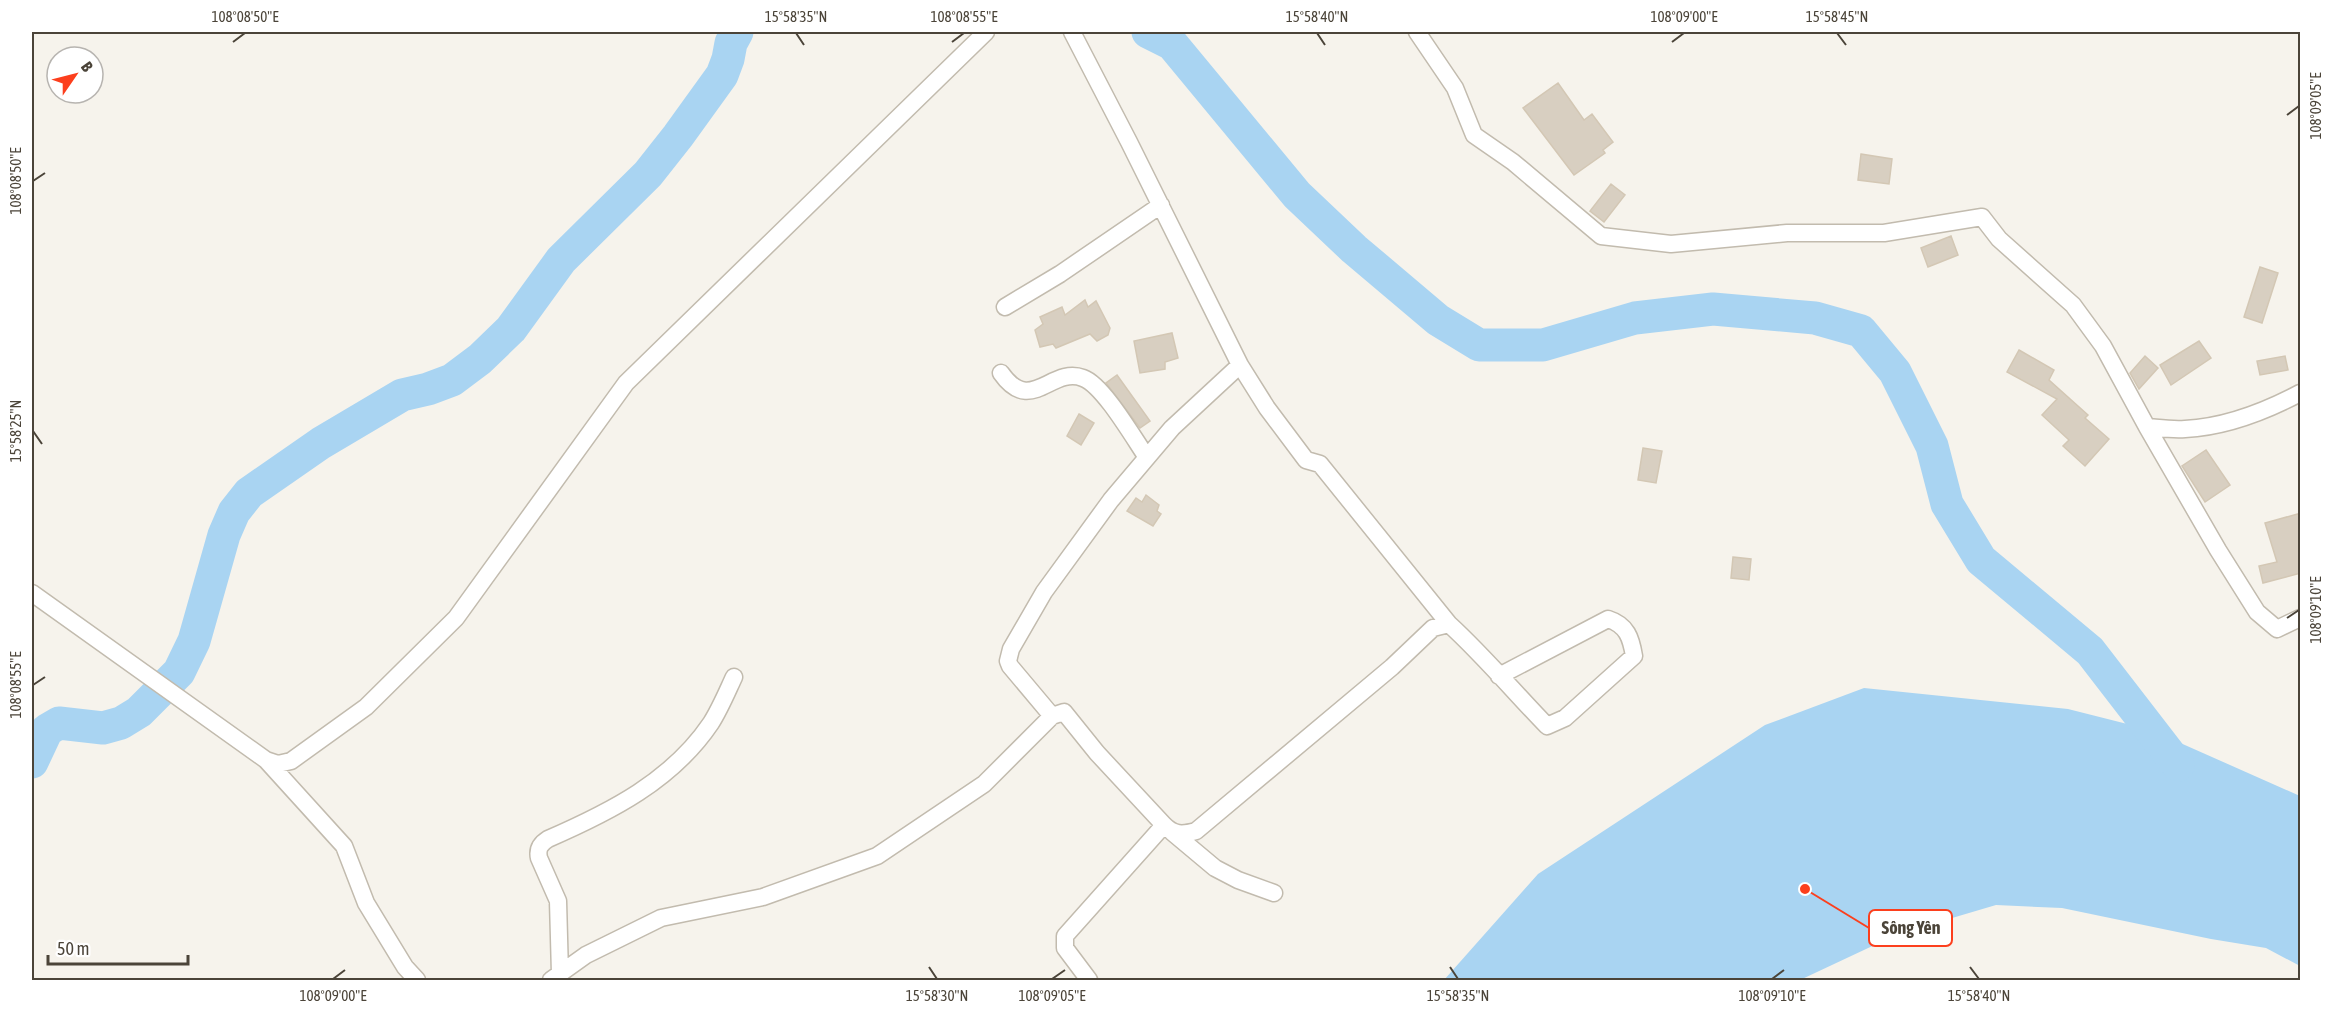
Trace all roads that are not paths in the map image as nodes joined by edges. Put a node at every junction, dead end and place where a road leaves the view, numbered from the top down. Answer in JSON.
{"nodes":[{"id":1,"x":986,"y":32,"type":"edge"},
{"id":2,"x":1072,"y":32,"type":"edge"},
{"id":3,"x":1417,"y":32,"type":"edge"},
{"id":4,"x":1161,"y":205,"type":"junction"},
{"id":5,"x":1005,"y":307,"type":"dead end"},
{"id":6,"x":1240,"y":365,"type":"junction"},
{"id":7,"x":1001,"y":373,"type":"dead end"},
{"id":8,"x":2301,"y":393,"type":"edge"},
{"id":9,"x":2147,"y":427,"type":"junction"},
{"id":10,"x":1146,"y":456,"type":"junction"},
{"id":11,"x":32,"y":593,"type":"edge"},
{"id":12,"x":2301,"y":618,"type":"edge"},
{"id":13,"x":1449,"y":624,"type":"junction"},
{"id":14,"x":1499,"y":676,"type":"junction"},
{"id":15,"x":734,"y":677,"type":"dead end"},
{"id":16,"x":1052,"y":716,"type":"junction"},
{"id":17,"x":266,"y":760,"type":"junction"},
{"id":18,"x":1168,"y":829,"type":"junction"},
{"id":19,"x":1274,"y":893,"type":"dead end"},
{"id":20,"x":555,"y":977,"type":"edge"},
{"id":21,"x":417,"y":981,"type":"edge"},
{"id":22,"x":1089,"y":981,"type":"edge"}],
"edges":[{"from":1,"to":17,"type":"street"},
{"from":2,"to":4,"type":"street"},
{"from":3,"to":9,"type":"street"},
{"from":4,"to":5,"type":"street"},
{"from":4,"to":6,"type":"street"},
{"from":6,"to":10,"type":"street"},
{"from":6,"to":13,"type":"street"},
{"from":7,"to":10,"type":"street"},
{"from":8,"to":9,"type":"street"},
{"from":9,"to":12,"type":"street"},
{"from":10,"to":16,"type":"street"},
{"from":11,"to":17,"type":"street"},
{"from":13,"to":14,"type":"street"},
{"from":13,"to":18,"type":"street"},
{"from":14,"to":14,"type":"street"},
{"from":15,"to":20,"type":"street"},
{"from":16,"to":18,"type":"street"},
{"from":16,"to":20,"type":"street"},
{"from":17,"to":21,"type":"street"},
{"from":18,"to":19,"type":"street"},
{"from":18,"to":22,"type":"street"}]}
